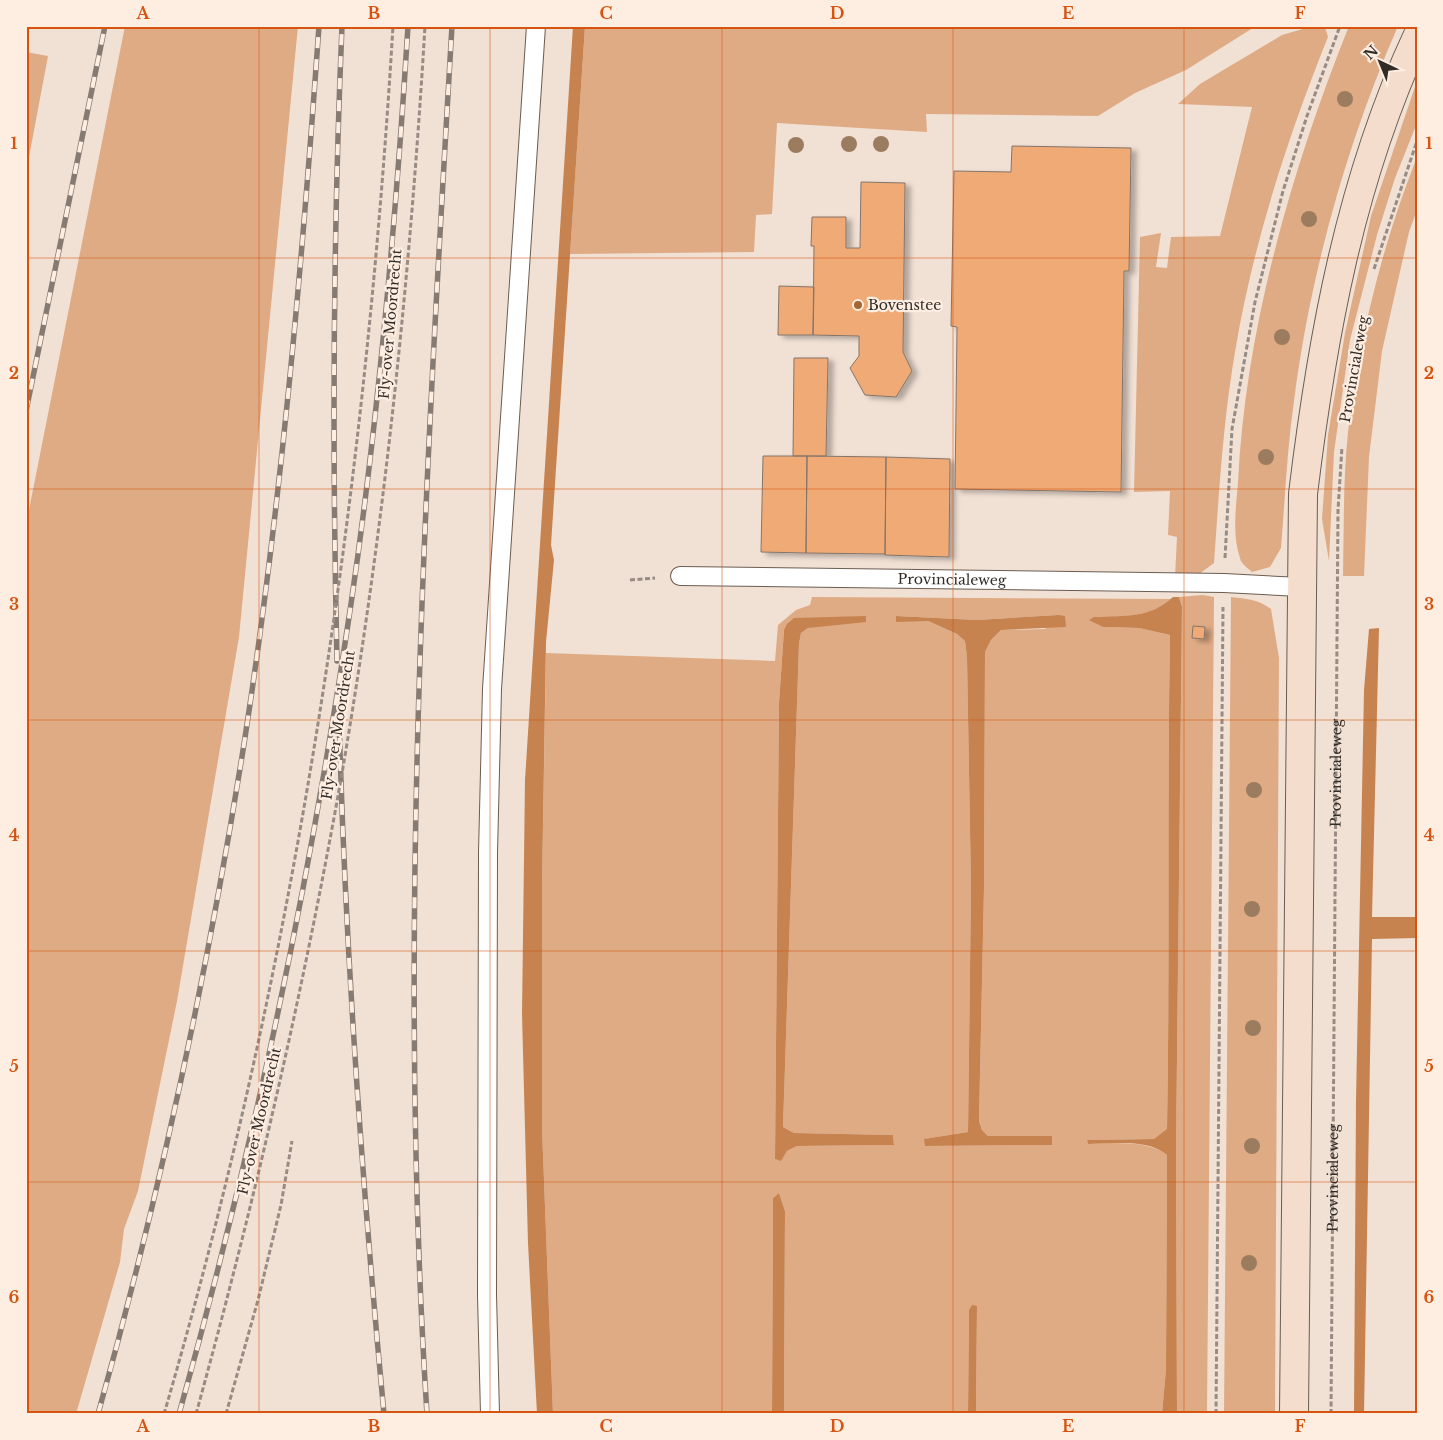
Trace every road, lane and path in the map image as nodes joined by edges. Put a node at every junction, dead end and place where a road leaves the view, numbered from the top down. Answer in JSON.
{"nodes":[{"id":1,"x":393,"y":26,"type":"edge"},
{"id":2,"x":425,"y":26,"type":"edge"},
{"id":3,"x":536,"y":26,"type":"edge"},
{"id":4,"x":1340,"y":26,"type":"edge"},
{"id":5,"x":1417,"y":37,"type":"edge"},
{"id":6,"x":1417,"y":142,"type":"edge"},
{"id":7,"x":1372,"y":276,"type":"dead end"},
{"id":8,"x":1342,"y":446,"type":"dead end"},
{"id":9,"x":680,"y":576,"type":"dead end"},
{"id":10,"x":1224,"y":583,"type":"junction"},
{"id":11,"x":1300,"y":587,"type":"junction"},
{"id":12,"x":292,"y":1141,"type":"dead end"},
{"id":13,"x":164,"y":1414,"type":"edge"},
{"id":14,"x":196,"y":1414,"type":"edge"},
{"id":15,"x":226,"y":1414,"type":"edge"},
{"id":16,"x":490,"y":1414,"type":"edge"},
{"id":17,"x":1216,"y":1414,"type":"edge"},
{"id":18,"x":1294,"y":1414,"type":"edge"},
{"id":19,"x":1331,"y":1414,"type":"edge"}],
"edges":[{"from":1,"to":13,"type":"path","bridge":true},
{"from":2,"to":14,"type":"path","name":"Fly-over Moordrecht","bridge":true},
{"from":3,"to":16,"type":"lane"},
{"from":4,"to":10,"type":"path"},
{"from":5,"to":11,"type":"main road"},
{"from":6,"to":7,"type":"path"},
{"from":8,"to":19,"type":"path","name":"Provincialeweg"},
{"from":9,"to":10,"type":"lane","name":"Provincialeweg"},
{"from":10,"to":11,"type":"lane","name":"Provincialeweg"},
{"from":10,"to":17,"type":"path"},
{"from":11,"to":18,"type":"main road"},
{"from":12,"to":15,"type":"path"}]}
